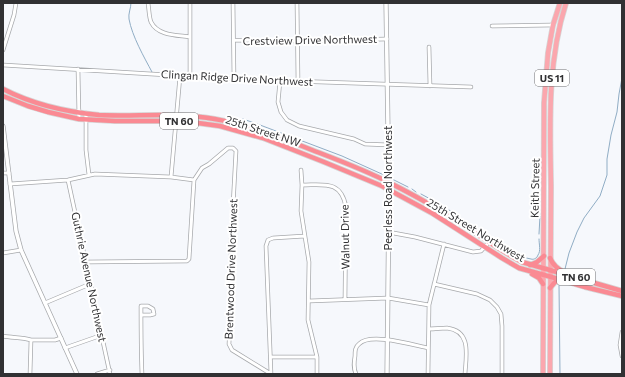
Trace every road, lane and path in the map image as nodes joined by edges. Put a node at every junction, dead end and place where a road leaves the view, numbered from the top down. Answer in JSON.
{"nodes":[{"id":1,"x":16,"y":3,"type":"edge"},
{"id":2,"x":148,"y":3,"type":"edge"},
{"id":3,"x":190,"y":3,"type":"edge"},
{"id":4,"x":233,"y":3,"type":"edge"},
{"id":5,"x":296,"y":3,"type":"edge"},
{"id":6,"x":386,"y":3,"type":"edge"},
{"id":7,"x":563,"y":3,"type":"edge"},
{"id":8,"x":555,"y":20,"type":"junction"},
{"id":9,"x":553,"y":25,"type":"junction"},
{"id":10,"x":492,"y":26,"type":"dead end"},
{"id":11,"x":190,"y":37,"type":"junction"},
{"id":12,"x":386,"y":39,"type":"junction"},
{"id":13,"x":234,"y":40,"type":"junction"},
{"id":14,"x":297,"y":40,"type":"junction"},
{"id":15,"x":556,"y":42,"type":"junction"},
{"id":16,"x":429,"y":47,"type":"dead end"},
{"id":17,"x":3,"y":50,"type":"edge"},
{"id":18,"x":553,"y":61,"type":"junction"},
{"id":19,"x":547,"y":64,"type":"junction"},
{"id":20,"x":3,"y":65,"type":"edge"},
{"id":21,"x":552,"y":67,"type":"junction"},
{"id":22,"x":78,"y":70,"type":"junction"},
{"id":23,"x":180,"y":76,"type":"junction"},
{"id":24,"x":190,"y":77,"type":"junction"},
{"id":25,"x":234,"y":79,"type":"junction"},
{"id":26,"x":545,"y":80,"type":"junction"},
{"id":27,"x":280,"y":81,"type":"junction"},
{"id":28,"x":298,"y":81,"type":"junction"},
{"id":29,"x":387,"y":84,"type":"junction"},
{"id":30,"x":430,"y":86,"type":"junction"},
{"id":31,"x":472,"y":87,"type":"dead end"},
{"id":32,"x":545,"y":87,"type":"junction"},
{"id":33,"x":551,"y":87,"type":"junction"},
{"id":34,"x":3,"y":89,"type":"edge"},
{"id":35,"x":3,"y":96,"type":"edge"},
{"id":36,"x":544,"y":103,"type":"junction"},
{"id":37,"x":79,"y":112,"type":"junction"},
{"id":38,"x":86,"y":113,"type":"junction"},
{"id":39,"x":176,"y":115,"type":"junction"},
{"id":40,"x":544,"y":118,"type":"junction"},
{"id":41,"x":79,"y":119,"type":"junction"},
{"id":42,"x":86,"y":120,"type":"junction"},
{"id":43,"x":176,"y":121,"type":"junction"},
{"id":44,"x":3,"y":126,"type":"edge"},
{"id":45,"x":3,"y":134,"type":"edge"},
{"id":46,"x":550,"y":143,"type":"junction"},
{"id":47,"x":388,"y":145,"type":"junction"},
{"id":48,"x":301,"y":170,"type":"dead end"},
{"id":49,"x":3,"y":173,"type":"edge"},
{"id":50,"x":8,"y":173,"type":"junction"},
{"id":51,"x":349,"y":173,"type":"joint"},
{"id":52,"x":89,"y":175,"type":"junction"},
{"id":53,"x":171,"y":177,"type":"junction"},
{"id":54,"x":68,"y":180,"type":"junction"},
{"id":55,"x":194,"y":180,"type":"junction"},
{"id":56,"x":389,"y":183,"type":"junction"},
{"id":57,"x":10,"y":184,"type":"junction"},
{"id":58,"x":302,"y":185,"type":"junction"},
{"id":59,"x":389,"y":190,"type":"junction"},
{"id":60,"x":388,"y":232,"type":"junction"},
{"id":61,"x":304,"y":236,"type":"junction"},
{"id":62,"x":489,"y":242,"type":"junction"},
{"id":63,"x":444,"y":244,"type":"junction"},
{"id":64,"x":485,"y":247,"type":"junction"},
{"id":65,"x":21,"y":250,"type":"junction"},
{"id":66,"x":3,"y":253,"type":"edge"},
{"id":67,"x":544,"y":256,"type":"junction"},
{"id":68,"x":550,"y":258,"type":"junction"},
{"id":69,"x":86,"y":262,"type":"junction"},
{"id":70,"x":530,"y":265,"type":"junction"},
{"id":71,"x":543,"y":268,"type":"junction"},
{"id":72,"x":550,"y":270,"type":"junction"},
{"id":73,"x":529,"y":271,"type":"junction"},
{"id":74,"x":544,"y":275,"type":"junction"},
{"id":75,"x":550,"y":276,"type":"junction"},
{"id":76,"x":576,"y":277,"type":"junction"},
{"id":77,"x":562,"y":280,"type":"junction"},
{"id":78,"x":90,"y":284,"type":"junction"},
{"id":79,"x":434,"y":284,"type":"junction"},
{"id":80,"x":543,"y":284,"type":"junction"},
{"id":81,"x":550,"y":288,"type":"junction"},
{"id":82,"x":622,"y":291,"type":"edge"},
{"id":83,"x":622,"y":296,"type":"edge"},
{"id":84,"x":388,"y":298,"type":"junction"},
{"id":85,"x":345,"y":300,"type":"junction"},
{"id":86,"x":309,"y":301,"type":"junction"},
{"id":87,"x":45,"y":303,"type":"junction"},
{"id":88,"x":429,"y":305,"type":"junction"},
{"id":89,"x":141,"y":315,"type":"junction"},
{"id":90,"x":543,"y":324,"type":"junction"},
{"id":91,"x":550,"y":324,"type":"junction"},
{"id":92,"x":429,"y":329,"type":"junction"},
{"id":93,"x":622,"y":332,"type":"edge"},
{"id":94,"x":102,"y":335,"type":"junction"},
{"id":95,"x":3,"y":336,"type":"edge"},
{"id":96,"x":61,"y":338,"type":"junction"},
{"id":97,"x":31,"y":340,"type":"junction"},
{"id":98,"x":387,"y":340,"type":"junction"},
{"id":99,"x":65,"y":348,"type":"junction"},
{"id":100,"x":428,"y":348,"type":"junction"},
{"id":101,"x":622,"y":356,"type":"edge"},
{"id":102,"x":271,"y":357,"type":"junction"},
{"id":103,"x":317,"y":357,"type":"junction"},
{"id":104,"x":550,"y":361,"type":"junction"},
{"id":105,"x":110,"y":370,"type":"junction"},
{"id":106,"x":30,"y":374,"type":"edge"},
{"id":107,"x":77,"y":374,"type":"edge"},
{"id":108,"x":97,"y":374,"type":"edge"},
{"id":109,"x":110,"y":374,"type":"edge"},
{"id":110,"x":142,"y":374,"type":"edge"},
{"id":111,"x":271,"y":374,"type":"edge"},
{"id":112,"x":317,"y":374,"type":"edge"},
{"id":113,"x":356,"y":374,"type":"edge"},
{"id":114,"x":387,"y":374,"type":"edge"},
{"id":115,"x":428,"y":374,"type":"edge"},
{"id":116,"x":465,"y":374,"type":"edge"},
{"id":117,"x":502,"y":374,"type":"edge"},
{"id":118,"x":544,"y":374,"type":"edge"},
{"id":119,"x":550,"y":374,"type":"edge"}],
"edges":[{"from":1,"to":17,"type":"street"},
{"from":2,"to":11,"type":"street"},
{"from":3,"to":11,"type":"street"},
{"from":4,"to":13,"type":"street"},
{"from":5,"to":14,"type":"street"},
{"from":6,"to":12,"type":"street","name":"Peerless Road Northwest"},
{"from":7,"to":8,"type":"main road","name":"Keith Street","number":"US 11"},
{"from":7,"to":15,"type":"main road","name":"Keith Street","number":"US 11"},
{"from":8,"to":9,"type":"main road","name":"Keith Street","number":"US 11"},
{"from":8,"to":15,"type":"main road"},
{"from":9,"to":10,"type":"street"},
{"from":9,"to":19,"type":"main road","name":"Keith Street","number":"US 11"},
{"from":11,"to":24,"type":"street"},
{"from":12,"to":14,"type":"street","name":"Crestview Drive Northwest"},
{"from":12,"to":29,"type":"street","name":"Peerless Road Northwest"},
{"from":13,"to":14,"type":"street","name":"Crestview Drive Northwest"},
{"from":13,"to":25,"type":"street"},
{"from":14,"to":28,"type":"street"},
{"from":15,"to":18,"type":"main road","name":"Keith Street","number":"US 11"},
{"from":16,"to":30,"type":"street"},
{"from":18,"to":19,"type":"main road"},
{"from":18,"to":21,"type":"main road","name":"Keith Street","number":"US 11"},
{"from":19,"to":26,"type":"main road","name":"Keith Street","number":"US 11"},
{"from":20,"to":22,"type":"street","name":"Clingan Ridge Drive Northwest"},
{"from":21,"to":26,"type":"main road"},
{"from":21,"to":33,"type":"main road","name":"Keith Street","number":"US 11"},
{"from":22,"to":23,"type":"street","name":"Clingan Ridge Drive Northwest"},
{"from":22,"to":37,"type":"street"},
{"from":23,"to":24,"type":"street","name":"Clingan Ridge Drive Northwest"},
{"from":23,"to":39,"type":"street"},
{"from":24,"to":25,"type":"street","name":"Clingan Ridge Drive Northwest"},
{"from":25,"to":27,"type":"street","name":"Clingan Ridge Drive Northwest"},
{"from":26,"to":32,"type":"main road","name":"Keith Street","number":"US 11"},
{"from":27,"to":28,"type":"street","name":"Clingan Ridge Drive Northwest"},
{"from":27,"to":47,"type":"street"},
{"from":28,"to":29,"type":"street","name":"Clingan Ridge Drive Northwest"},
{"from":29,"to":30,"type":"street","name":"Clingan Ridge Drive Northwest"},
{"from":29,"to":47,"type":"street","name":"Peerless Road Northwest"},
{"from":30,"to":31,"type":"street","name":"Clingan Ridge Drive Northwest"},
{"from":32,"to":33,"type":"street"},
{"from":32,"to":36,"type":"main road","name":"Keith Street","number":"US 11"},
{"from":33,"to":36,"type":"main road"},
{"from":33,"to":46,"type":"main road","name":"Keith Street","number":"US 11"},
{"from":34,"to":37,"type":"highway","name":"25th Street NW","number":"TN 60"},
{"from":35,"to":41,"type":"highway","name":"25th Street NW","number":"TN 60"},
{"from":36,"to":40,"type":"main road","name":"Keith Street","number":"US 11"},
{"from":37,"to":38,"type":"highway","name":"25th Street NW","number":"TN 60"},
{"from":37,"to":41,"type":"street"},
{"from":38,"to":39,"type":"highway","name":"25th Street NW","number":"TN 60"},
{"from":38,"to":42,"type":"street"},
{"from":39,"to":43,"type":"street"},
{"from":39,"to":56,"type":"highway","name":"25th Street NW","number":"TN 60"},
{"from":40,"to":46,"type":"main road"},
{"from":40,"to":67,"type":"main road","name":"Keith Street","number":"US 11"},
{"from":41,"to":42,"type":"highway","name":"25th Street NW","number":"TN 60"},
{"from":42,"to":43,"type":"highway","name":"25th Street NW","number":"TN 60"},
{"from":42,"to":52,"type":"street"},
{"from":43,"to":51,"type":"highway","name":"25th Street NW","number":"TN 60"},
{"from":43,"to":53,"type":"street"},
{"from":44,"to":45,"type":"street"},
{"from":45,"to":50,"type":"street"},
{"from":46,"to":68,"type":"main road","name":"Keith Street","number":"US 11"},
{"from":47,"to":56,"type":"street","name":"Peerless Road Northwest"},
{"from":48,"to":58,"type":"street"},
{"from":49,"to":50,"type":"street"},
{"from":50,"to":57,"type":"street"},
{"from":51,"to":59,"type":"highway","name":"25th Street Northwest","number":"TN 60"},
{"from":52,"to":53,"type":"street"},
{"from":52,"to":54,"type":"street"},
{"from":53,"to":55,"type":"street"},
{"from":54,"to":57,"type":"street"},
{"from":54,"to":69,"type":"street","name":"Guthrie Avenue Northwest"},
{"from":55,"to":69,"type":"street"},
{"from":55,"to":111,"type":"street","name":"Brentwood Drive Northwest"},
{"from":56,"to":59,"type":"street","name":"Peerless Road Northwest"},
{"from":56,"to":62,"type":"highway","name":"25th Street Northwest","number":"TN 60"},
{"from":57,"to":65,"type":"street"},
{"from":58,"to":61,"type":"street"},
{"from":58,"to":85,"type":"street","name":"Walnut Drive"},
{"from":59,"to":60,"type":"street","name":"Peerless Road Northwest"},
{"from":59,"to":64,"type":"highway","name":"25th Street Northwest","number":"TN 60"},
{"from":60,"to":63,"type":"street"},
{"from":60,"to":84,"type":"street","name":"Peerless Road Northwest"},
{"from":61,"to":86,"type":"street"},
{"from":61,"to":102,"type":"street"},
{"from":62,"to":64,"type":"street"},
{"from":62,"to":70,"type":"highway","name":"25th Street Northwest","number":"TN 60"},
{"from":63,"to":64,"type":"street"},
{"from":63,"to":79,"type":"street"},
{"from":64,"to":73,"type":"highway","name":"25th Street Northwest","number":"TN 60"},
{"from":65,"to":66,"type":"street"},
{"from":65,"to":87,"type":"street"},
{"from":67,"to":70,"type":"highway"},
{"from":67,"to":71,"type":"main road","name":"Keith Street","number":"US 11"},
{"from":68,"to":72,"type":"main road","name":"Keith Street","number":"US 11"},
{"from":68,"to":76,"type":"highway"},
{"from":69,"to":78,"type":"street","name":"Guthrie Avenue Northwest"},
{"from":70,"to":71,"type":"highway","name":"25th Street Northwest","number":"TN 60"},
{"from":71,"to":72,"type":"highway","name":"25th Street Northwest","number":"TN 60"},
{"from":71,"to":74,"type":"main road","name":"Keith Street","number":"US 11"},
{"from":72,"to":75,"type":"main road","name":"Keith Street","number":"US 11"},
{"from":72,"to":76,"type":"highway","name":"25th Street Northwest","number":"TN 60"},
{"from":73,"to":74,"type":"highway","name":"25th Street Northwest","number":"TN 60"},
{"from":73,"to":80,"type":"highway"},
{"from":74,"to":75,"type":"highway","name":"25th Street Northwest","number":"TN 60"},
{"from":74,"to":80,"type":"main road","name":"Keith Street","number":"US 11"},
{"from":75,"to":77,"type":"highway","name":"25th Street Northwest","number":"TN 60"},
{"from":75,"to":81,"type":"main road","name":"Keith Street","number":"US 11"},
{"from":76,"to":82,"type":"highway","name":"25th Street Northwest","number":"TN 60"},
{"from":77,"to":81,"type":"highway"},
{"from":77,"to":83,"type":"highway","name":"25th Street Northwest","number":"TN 60"},
{"from":78,"to":87,"type":"street"},
{"from":78,"to":94,"type":"street","name":"Guthrie Avenue Northwest"},
{"from":79,"to":88,"type":"street"},
{"from":79,"to":117,"type":"street"},
{"from":80,"to":90,"type":"main road","name":"Keith Street","number":"US 11"},
{"from":81,"to":91,"type":"main road","name":"Keith Street","number":"US 11"},
{"from":84,"to":85,"type":"street"},
{"from":84,"to":88,"type":"street"},
{"from":84,"to":98,"type":"street","name":"Peerless Road Northwest"},
{"from":85,"to":86,"type":"street"},
{"from":86,"to":103,"type":"street"},
{"from":87,"to":96,"type":"street"},
{"from":88,"to":92,"type":"street"},
{"from":89,"to":89,"type":"street"},
{"from":89,"to":110,"type":"street"},
{"from":90,"to":91,"type":"street"},
{"from":90,"to":118,"type":"main road","name":"Keith Street","number":"US 11"},
{"from":91,"to":104,"type":"main road","name":"Keith Street","number":"US 11"},
{"from":92,"to":100,"type":"street"},
{"from":92,"to":116,"type":"street"},
{"from":93,"to":101,"type":"street"},
{"from":94,"to":99,"type":"street"},
{"from":94,"to":105,"type":"street","name":"Guthrie Avenue Northwest"},
{"from":95,"to":97,"type":"street"},
{"from":96,"to":97,"type":"street"},
{"from":96,"to":99,"type":"street"},
{"from":97,"to":106,"type":"street"},
{"from":98,"to":100,"type":"street"},
{"from":98,"to":113,"type":"street"},
{"from":98,"to":114,"type":"street","name":"Peerless Road Northwest"},
{"from":99,"to":107,"type":"street"},
{"from":100,"to":115,"type":"street"},
{"from":102,"to":103,"type":"street"},
{"from":102,"to":111,"type":"street"},
{"from":103,"to":112,"type":"street"},
{"from":104,"to":118,"type":"main road"},
{"from":104,"to":119,"type":"main road","name":"Keith Street","number":"US 11"},
{"from":105,"to":108,"type":"street"},
{"from":105,"to":109,"type":"street","name":"Guthrie Avenue Northwest"}]}
